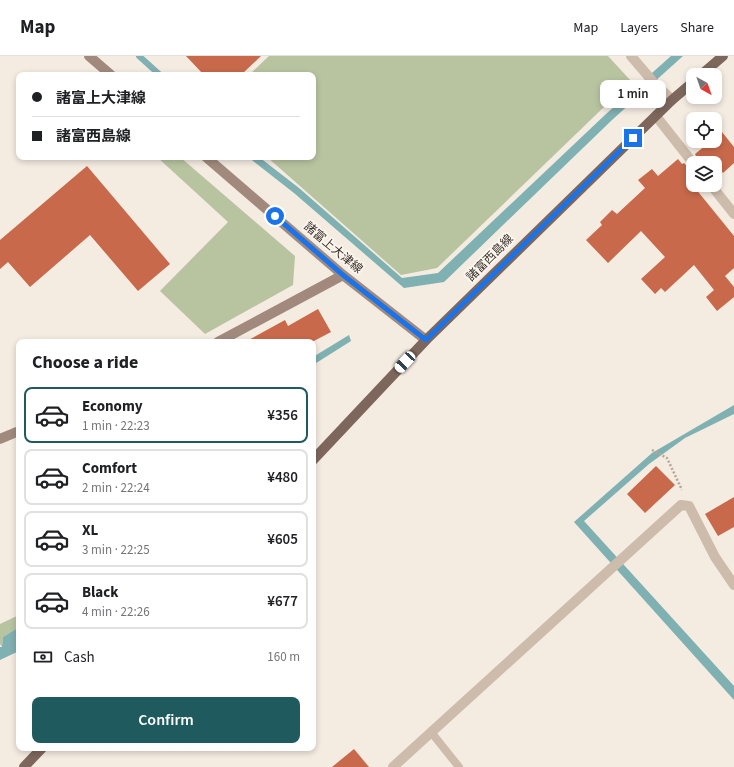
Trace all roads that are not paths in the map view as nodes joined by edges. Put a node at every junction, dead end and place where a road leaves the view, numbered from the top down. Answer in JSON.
{"nodes":[{"id":1,"x":89,"y":56,"type":"edge"},
{"id":2,"x":631,"y":56,"type":"edge"},
{"id":3,"x":723,"y":56,"type":"edge"},
{"id":4,"x":709,"y":68,"type":"edge"},
{"id":5,"x":108,"y":72,"type":"edge"},
{"id":6,"x":686,"y":88,"type":"edge"},
{"id":7,"x":672,"y":100,"type":"junction"},
{"id":8,"x":656,"y":116,"type":"junction"},
{"id":9,"x":687,"y":156,"type":"edge"},
{"id":10,"x":209,"y":160,"type":"edge"},
{"id":11,"x":717,"y":192,"type":"edge"},
{"id":12,"x":734,"y":214,"type":"edge"},
{"id":13,"x":343,"y":275,"type":"junction"},
{"id":14,"x":224,"y":339,"type":"edge"},
{"id":15,"x":426,"y":340,"type":"junction"},
{"id":16,"x":16,"y":432,"type":"edge"},
{"id":17,"x":0,"y":439,"type":"edge"},
{"id":18,"x":316,"y":457,"type":"edge"},
{"id":19,"x":734,"y":585,"type":"edge"},
{"id":20,"x":431,"y":732,"type":"junction"},
{"id":21,"x":39,"y":751,"type":"edge"},
{"id":22,"x":24,"y":767,"type":"edge"},
{"id":23,"x":393,"y":767,"type":"edge"},
{"id":24,"x":459,"y":767,"type":"edge"}],
"edges":[{"from":1,"to":5,"type":"street"},
{"from":2,"to":7,"type":"street"},
{"from":3,"to":4,"type":"main road"},
{"from":6,"to":7,"type":"main road","name":"諸富西島線"},
{"from":7,"to":8,"type":"main road","name":"諸富西島線"},
{"from":8,"to":9,"type":"street"},
{"from":8,"to":15,"type":"main road","name":"諸富西島線"},
{"from":10,"to":13,"type":"street","name":"諸富上大津線"},
{"from":11,"to":12,"type":"street"},
{"from":13,"to":14,"type":"street"},
{"from":13,"to":15,"type":"street","name":"諸富上大津線"},
{"from":15,"to":18,"type":"main road","name":"諸富西島線"},
{"from":16,"to":17,"type":"street"},
{"from":19,"to":20,"type":"street"},
{"from":20,"to":23,"type":"street"},
{"from":20,"to":24,"type":"lane"},
{"from":21,"to":22,"type":"main road"}]}
